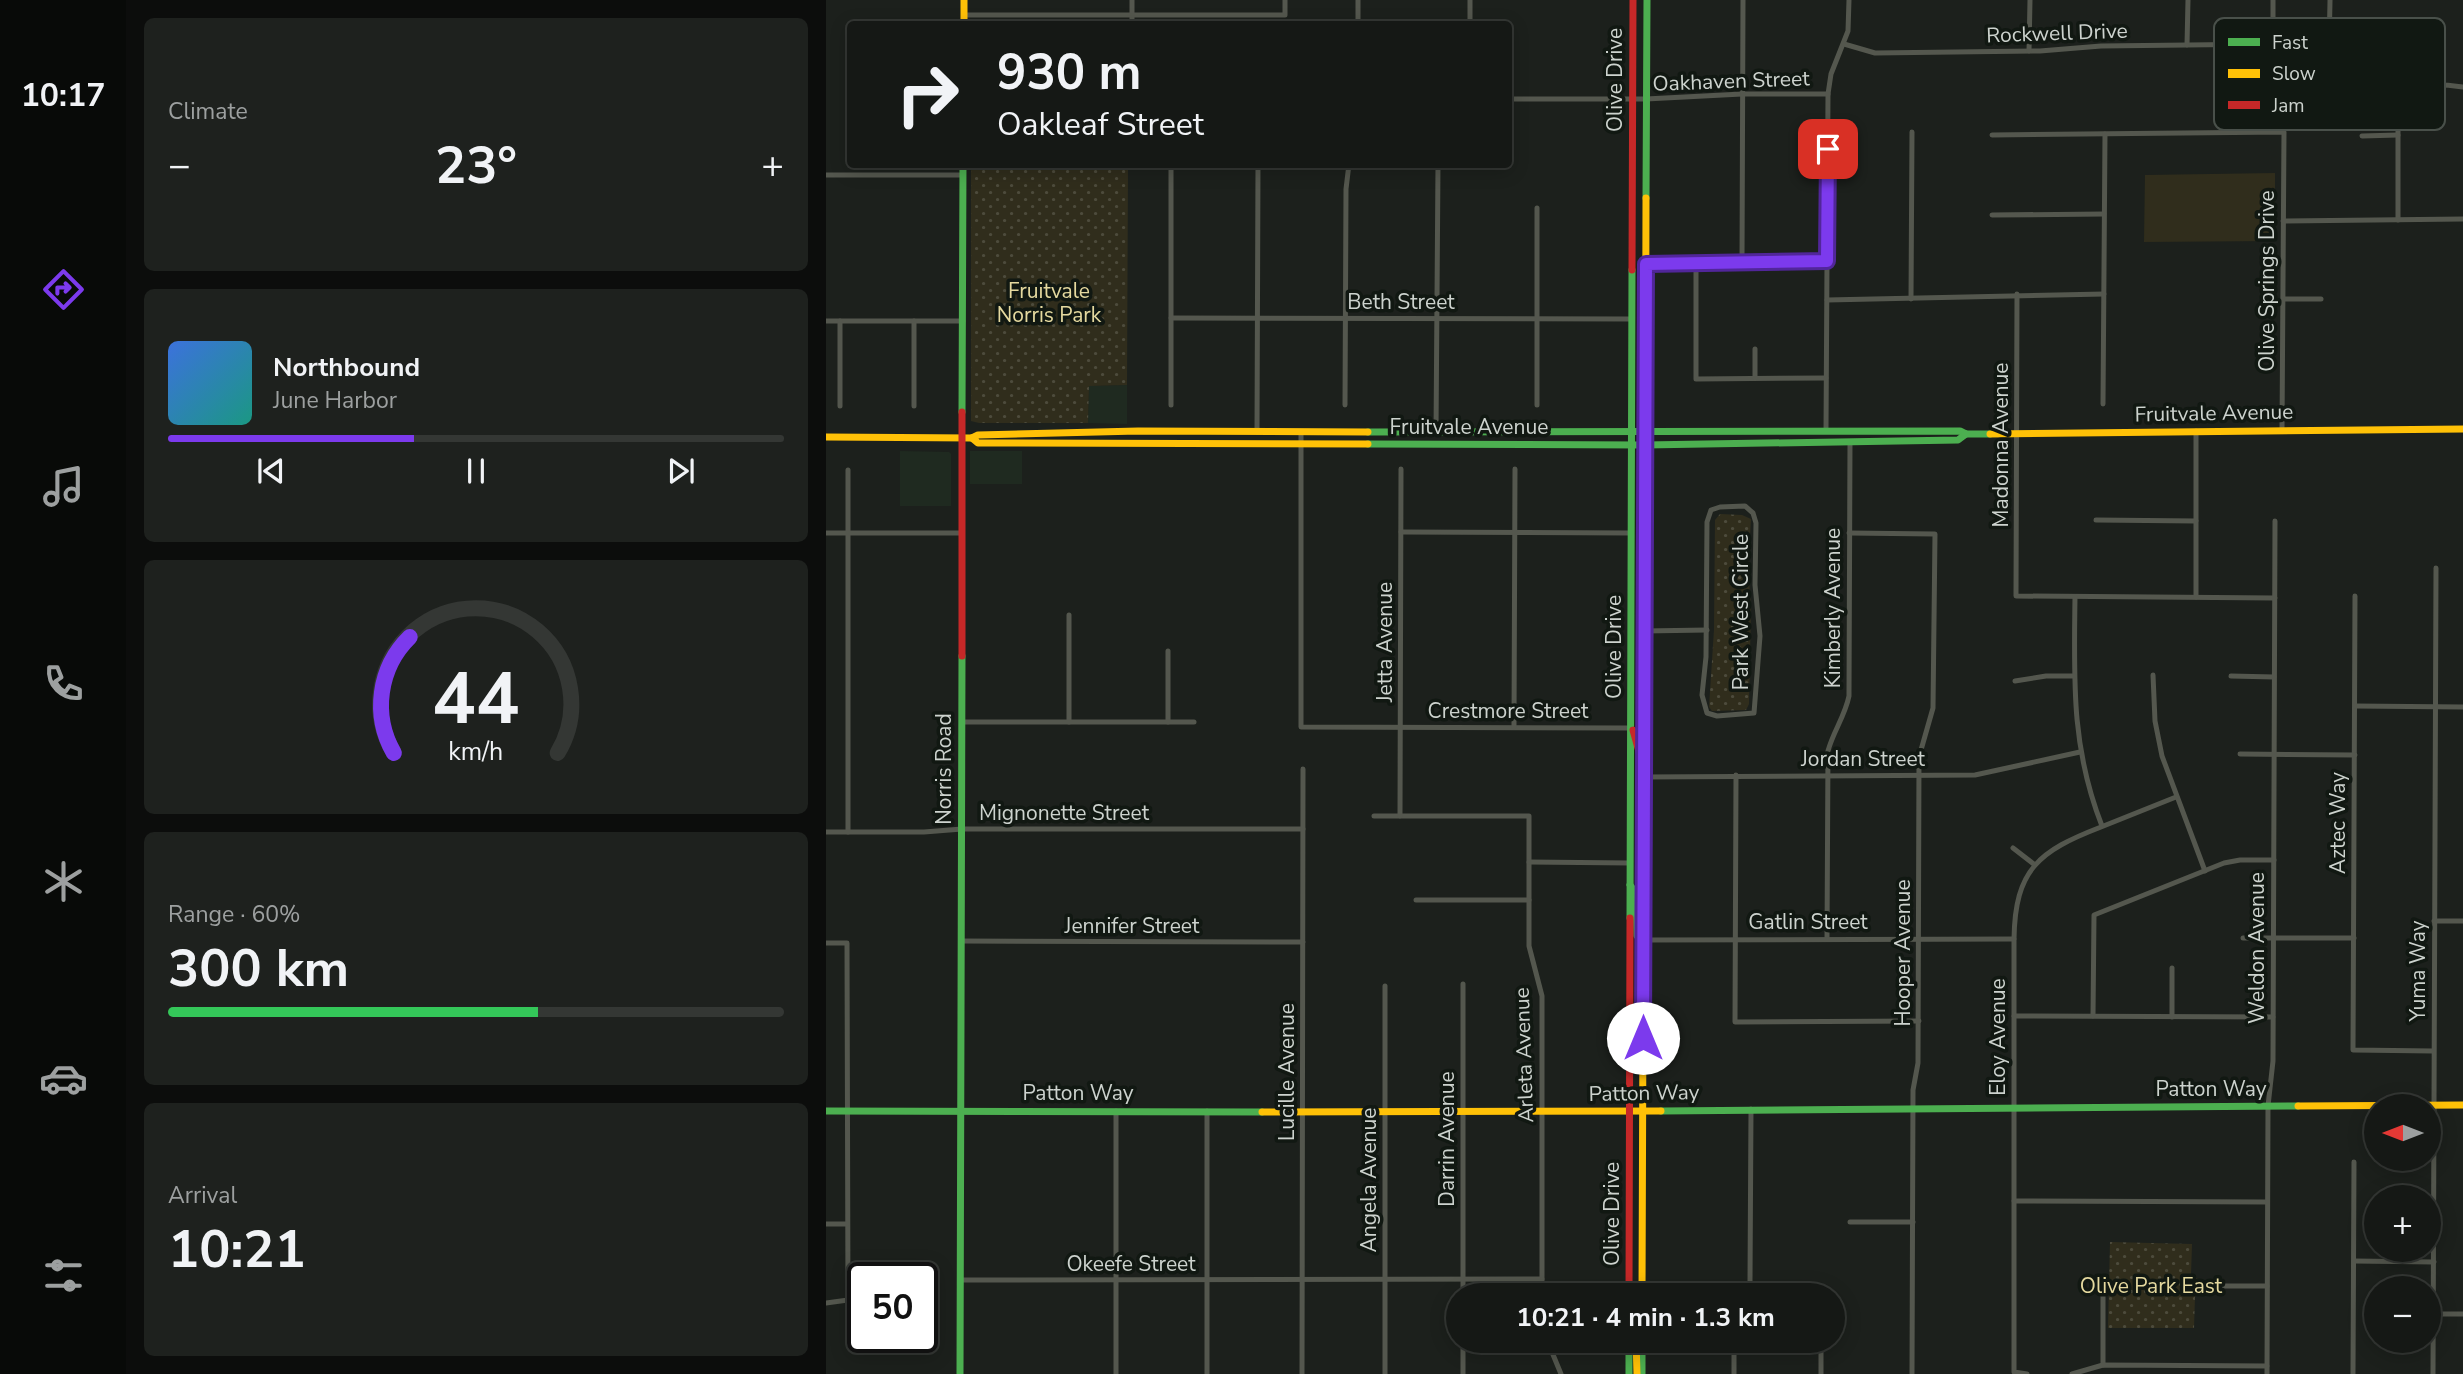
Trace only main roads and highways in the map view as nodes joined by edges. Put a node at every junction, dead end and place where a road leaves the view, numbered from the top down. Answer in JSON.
{"nodes":[{"id":1,"x":964,"y":0,"type":"edge"},
{"id":2,"x":1633,"y":0,"type":"edge"},
{"id":3,"x":1647,"y":0,"type":"edge"},
{"id":4,"x":964,"y":21,"type":"edge"},
{"id":5,"x":963,"y":168,"type":"edge"},
{"id":6,"x":2463,"y":429,"type":"edge"},
{"id":7,"x":1880,"y":431,"type":"junction"},
{"id":8,"x":1108,"y":432,"type":"junction"},
{"id":9,"x":1631,"y":433,"type":"junction"},
{"id":10,"x":1645,"y":433,"type":"junction"},
{"id":11,"x":1966,"y":434,"type":"junction"},
{"id":12,"x":962,"y":437,"type":"junction"},
{"id":13,"x":826,"y":438,"type":"edge"},
{"id":14,"x":972,"y":438,"type":"junction"},
{"id":15,"x":1850,"y":442,"type":"junction"},
{"id":16,"x":1108,"y":444,"type":"junction"},
{"id":17,"x":1631,"y":445,"type":"junction"},
{"id":18,"x":1645,"y":445,"type":"junction"},
{"id":19,"x":1632,"y":587,"type":"junction"},
{"id":20,"x":1644,"y":631,"type":"junction"},
{"id":21,"x":1631,"y":728,"type":"junction"},
{"id":22,"x":1644,"y":777,"type":"junction"},
{"id":23,"x":1630,"y":885,"type":"junction"},
{"id":24,"x":1643,"y":940,"type":"junction"},
{"id":25,"x":2463,"y":1105,"type":"edge"},
{"id":26,"x":826,"y":1111,"type":"edge"},
{"id":27,"x":961,"y":1111,"type":"junction"},
{"id":28,"x":1630,"y":1112,"type":"junction"},
{"id":29,"x":1643,"y":1112,"type":"junction"},
{"id":30,"x":1629,"y":1283,"type":"edge"},
{"id":31,"x":1642,"y":1283,"type":"edge"},
{"id":32,"x":1629,"y":1353,"type":"edge"},
{"id":33,"x":1638,"y":1353,"type":"edge"},
{"id":34,"x":1641,"y":1353,"type":"edge"},
{"id":35,"x":960,"y":1374,"type":"edge"},
{"id":36,"x":1629,"y":1374,"type":"edge"},
{"id":37,"x":1640,"y":1374,"type":"edge"}],
"edges":[{"from":1,"to":4,"type":"main road"},
{"from":2,"to":9,"type":"main road","name":"Olive Drive"},
{"from":3,"to":10,"type":"main road","name":"Olive Drive"},
{"from":5,"to":12,"type":"main road","name":"Norris Road"},
{"from":6,"to":11,"type":"main road","name":"Fruitvale Avenue"},
{"from":7,"to":10,"type":"main road","name":"Fruitvale Avenue"},
{"from":7,"to":11,"type":"main road","name":"Fruitvale Avenue"},
{"from":7,"to":15,"type":"main road"},
{"from":8,"to":9,"type":"main road","name":"Fruitvale Avenue"},
{"from":8,"to":14,"type":"main road","name":"Fruitvale Avenue"},
{"from":8,"to":16,"type":"main road"},
{"from":9,"to":10,"type":"main road","name":"Fruitvale Avenue"},
{"from":9,"to":17,"type":"main road","name":"Olive Drive"},
{"from":10,"to":18,"type":"main road","name":"Olive Drive"},
{"from":11,"to":15,"type":"main road","name":"Fruitvale Avenue"},
{"from":12,"to":13,"type":"main road","name":"Fruitvale Avenue"},
{"from":12,"to":14,"type":"main road","name":"Fruitvale Avenue"},
{"from":12,"to":27,"type":"main road","name":"Norris Road"},
{"from":14,"to":16,"type":"main road","name":"Fruitvale Avenue"},
{"from":15,"to":18,"type":"main road","name":"Fruitvale Avenue"},
{"from":16,"to":17,"type":"main road","name":"Fruitvale Avenue"},
{"from":17,"to":18,"type":"main road","name":"Fruitvale Avenue"},
{"from":17,"to":19,"type":"main road","name":"Olive Drive"},
{"from":18,"to":20,"type":"main road","name":"Olive Drive"},
{"from":19,"to":20,"type":"main road"},
{"from":19,"to":21,"type":"main road","name":"Olive Drive"},
{"from":20,"to":22,"type":"main road","name":"Olive Drive"},
{"from":21,"to":22,"type":"main road"},
{"from":21,"to":23,"type":"main road","name":"Olive Drive"},
{"from":22,"to":24,"type":"main road","name":"Olive Drive"},
{"from":23,"to":24,"type":"main road"},
{"from":23,"to":28,"type":"main road","name":"Olive Drive"},
{"from":24,"to":29,"type":"main road","name":"Olive Drive"},
{"from":25,"to":29,"type":"main road","name":"Patton Way"},
{"from":26,"to":27,"type":"main road","name":"Patton Way"},
{"from":27,"to":28,"type":"main road","name":"Patton Way"},
{"from":27,"to":35,"type":"main road","name":"Norris Road"},
{"from":28,"to":29,"type":"main road","name":"Patton Way"},
{"from":28,"to":30,"type":"main road","name":"Olive Drive"},
{"from":29,"to":31,"type":"main road","name":"Olive Drive"},
{"from":32,"to":36,"type":"main road"},
{"from":33,"to":37,"type":"main road"},
{"from":34,"to":37,"type":"main road"}]}
